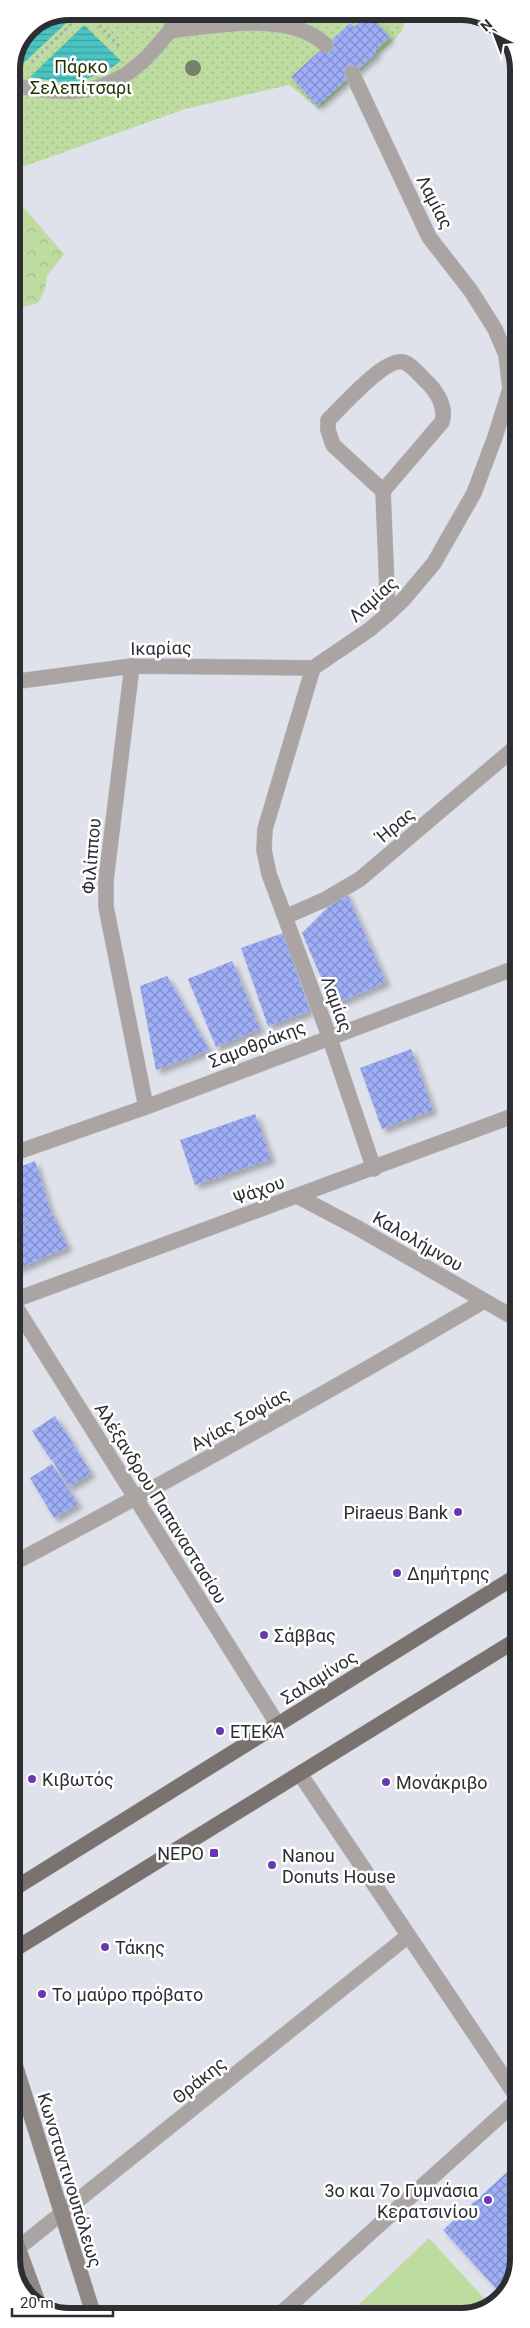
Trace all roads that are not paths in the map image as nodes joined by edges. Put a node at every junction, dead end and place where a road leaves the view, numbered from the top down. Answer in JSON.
{"nodes":[{"id":1,"x":175,"y":20,"type":"edge"},
{"id":2,"x":170,"y":32,"type":"junction"},
{"id":3,"x":326,"y":45,"type":"dead end"},
{"id":4,"x":352,"y":73,"type":"dead end"},
{"id":5,"x":20,"y":87,"type":"edge"},
{"id":6,"x":383,"y":491,"type":"junction"},
{"id":7,"x":388,"y":614,"type":"junction"},
{"id":8,"x":132,"y":666,"type":"junction"},
{"id":9,"x":313,"y":668,"type":"junction"},
{"id":10,"x":20,"y":681,"type":"edge"},
{"id":11,"x":510,"y":753,"type":"edge"},
{"id":12,"x":285,"y":917,"type":"junction"},
{"id":13,"x":510,"y":973,"type":"edge"},
{"id":14,"x":329,"y":1036,"type":"junction"},
{"id":15,"x":146,"y":1107,"type":"junction"},
{"id":16,"x":510,"y":1117,"type":"edge"},
{"id":17,"x":20,"y":1151,"type":"edge"},
{"id":18,"x":374,"y":1168,"type":"junction"},
{"id":19,"x":297,"y":1196,"type":"junction"},
{"id":20,"x":20,"y":1298,"type":"edge"},
{"id":21,"x":484,"y":1301,"type":"junction"},
{"id":22,"x":20,"y":1314,"type":"edge"},
{"id":23,"x":510,"y":1316,"type":"edge"},
{"id":24,"x":136,"y":1499,"type":"junction"},
{"id":25,"x":20,"y":1560,"type":"edge"},
{"id":26,"x":510,"y":1580,"type":"edge"},
{"id":27,"x":510,"y":1644,"type":"edge"},
{"id":28,"x":278,"y":1725,"type":"junction"},
{"id":29,"x":300,"y":1774,"type":"junction"},
{"id":30,"x":20,"y":1885,"type":"edge"},
{"id":31,"x":408,"y":1936,"type":"junction"},
{"id":32,"x":20,"y":1946,"type":"edge"},
{"id":33,"x":20,"y":2082,"type":"edge"},
{"id":34,"x":510,"y":2088,"type":"edge"},
{"id":35,"x":510,"y":2107,"type":"edge"},
{"id":36,"x":61,"y":2215,"type":"junction"},
{"id":37,"x":20,"y":2246,"type":"edge"},
{"id":38,"x":20,"y":2262,"type":"edge"},
{"id":39,"x":34,"y":2293,"type":"edge"},
{"id":40,"x":91,"y":2308,"type":"edge"},
{"id":41,"x":287,"y":2308,"type":"edge"}],
"edges":[{"from":1,"to":2,"type":"street"},
{"from":2,"to":3,"type":"street"},
{"from":2,"to":5,"type":"street"},
{"from":4,"to":7,"type":"street","name":"Λαμίας"},
{"from":6,"to":6,"type":"street"},
{"from":6,"to":7,"type":"street"},
{"from":7,"to":9,"type":"street","name":"Λαμίας"},
{"from":8,"to":9,"type":"street","name":"Ικαρίας"},
{"from":8,"to":10,"type":"street","name":"Ικαρίας"},
{"from":8,"to":15,"type":"street","name":"Φιλίππου"},
{"from":9,"to":12,"type":"street","name":"Λαμίας"},
{"from":11,"to":12,"type":"street","name":"Ήρας"},
{"from":12,"to":14,"type":"street","name":"Λαμίας"},
{"from":13,"to":14,"type":"street","name":"Σαμοθράκης"},
{"from":14,"to":15,"type":"street","name":"Σαμοθράκης"},
{"from":14,"to":18,"type":"street","name":"Λαμίας"},
{"from":15,"to":17,"type":"street","name":"Σαμοθράκης"},
{"from":16,"to":18,"type":"street","name":"Ψάχου"},
{"from":18,"to":19,"type":"street","name":"Ψάχου"},
{"from":19,"to":20,"type":"street","name":"Ψάχου"},
{"from":19,"to":21,"type":"street","name":"Καλολήμνου"},
{"from":21,"to":23,"type":"street","name":"Καλολήμνου"},
{"from":21,"to":24,"type":"street","name":"Αγίας Σοφίας"},
{"from":22,"to":24,"type":"street","name":"Αλέξανδρου Παπαναστασίου"},
{"from":24,"to":25,"type":"street","name":"Αγίας Σοφίας"},
{"from":24,"to":28,"type":"street","name":"Αλέξανδρου Παπαναστασίου"},
{"from":26,"to":28,"type":"main road","name":"Σαλαμίνος"},
{"from":27,"to":29,"type":"main road"},
{"from":28,"to":30,"type":"main road","name":"Σαλαμίνος"},
{"from":29,"to":31,"type":"street"},
{"from":29,"to":32,"type":"main road"},
{"from":31,"to":34,"type":"street"},
{"from":31,"to":36,"type":"street","name":"Θράκης"},
{"from":33,"to":36,"type":"street","name":"Κωνσταντινουπόλεως"},
{"from":35,"to":41,"type":"street"},
{"from":36,"to":37,"type":"street","name":"Θράκης"},
{"from":36,"to":40,"type":"street","name":"Κωνσταντινουπόλεως"},
{"from":38,"to":39,"type":"street"}]}
